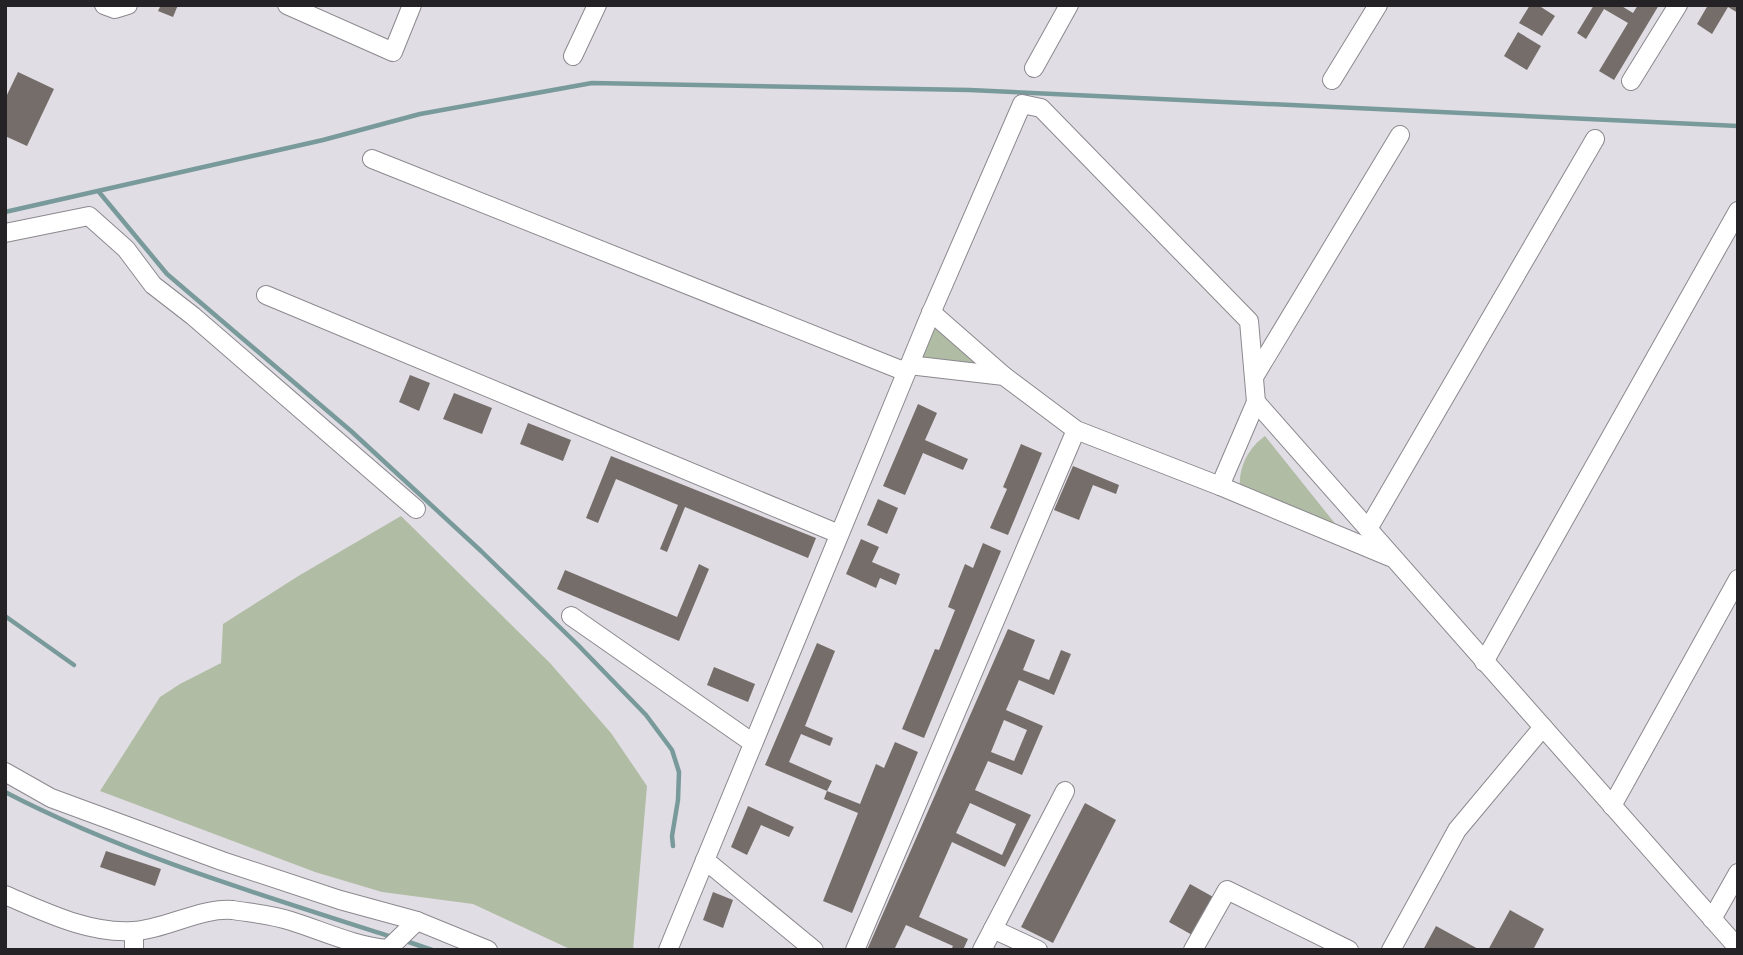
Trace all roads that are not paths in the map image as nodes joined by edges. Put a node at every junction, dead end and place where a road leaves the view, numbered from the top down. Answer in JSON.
{"nodes":[{"id":1,"x":104,"y":5,"type":"edge"},
{"id":2,"x":128,"y":5,"type":"edge"},
{"id":3,"x":287,"y":5,"type":"edge"},
{"id":4,"x":412,"y":5,"type":"edge"},
{"id":5,"x":597,"y":5,"type":"edge"},
{"id":6,"x":1069,"y":5,"type":"edge"},
{"id":7,"x":1378,"y":5,"type":"edge"},
{"id":8,"x":1678,"y":5,"type":"edge"},
{"id":9,"x":573,"y":56,"type":"dead end"},
{"id":10,"x":1034,"y":68,"type":"dead end"},
{"id":11,"x":1332,"y":80,"type":"dead end"},
{"id":12,"x":1631,"y":81,"type":"dead end"},
{"id":13,"x":1399,"y":135,"type":"dead end"},
{"id":14,"x":1595,"y":139,"type":"dead end"},
{"id":15,"x":372,"y":159,"type":"dead end"},
{"id":16,"x":1738,"y":211,"type":"edge"},
{"id":17,"x":5,"y":233,"type":"edge"},
{"id":18,"x":266,"y":295,"type":"dead end"},
{"id":19,"x":931,"y":313,"type":"junction"},
{"id":20,"x":908,"y":368,"type":"junction"},
{"id":21,"x":1004,"y":376,"type":"junction"},
{"id":22,"x":1254,"y":377,"type":"junction"},
{"id":23,"x":1256,"y":401,"type":"junction"},
{"id":24,"x":1076,"y":430,"type":"junction"},
{"id":25,"x":1220,"y":486,"type":"junction"},
{"id":26,"x":416,"y":509,"type":"dead end"},
{"id":27,"x":1367,"y":529,"type":"junction"},
{"id":28,"x":839,"y":534,"type":"junction"},
{"id":29,"x":1394,"y":559,"type":"junction"},
{"id":30,"x":1738,"y":579,"type":"edge"},
{"id":31,"x":571,"y":616,"type":"dead end"},
{"id":32,"x":1484,"y":662,"type":"junction"},
{"id":33,"x":1543,"y":727,"type":"junction"},
{"id":34,"x":753,"y":743,"type":"junction"},
{"id":35,"x":5,"y":772,"type":"edge"},
{"id":36,"x":1065,"y":791,"type":"dead end"},
{"id":37,"x":1612,"y":806,"type":"junction"},
{"id":38,"x":705,"y":860,"type":"junction"},
{"id":39,"x":1738,"y":873,"type":"edge"},
{"id":40,"x":5,"y":895,"type":"edge"},
{"id":41,"x":1712,"y":919,"type":"junction"},
{"id":42,"x":993,"y":929,"type":"junction"},
{"id":43,"x":404,"y":933,"type":"junction"},
{"id":44,"x":134,"y":941,"type":"edge"},
{"id":45,"x":1738,"y":948,"type":"edge"},
{"id":46,"x":488,"y":950,"type":"edge"},
{"id":47,"x":668,"y":950,"type":"edge"},
{"id":48,"x":814,"y":950,"type":"edge"},
{"id":49,"x":855,"y":950,"type":"edge"},
{"id":50,"x":982,"y":950,"type":"edge"},
{"id":51,"x":1038,"y":950,"type":"edge"},
{"id":52,"x":1194,"y":950,"type":"edge"},
{"id":53,"x":1349,"y":950,"type":"edge"},
{"id":54,"x":1391,"y":950,"type":"edge"}],
"edges":[{"from":1,"to":2,"type":"street"},
{"from":3,"to":4,"type":"street"},
{"from":5,"to":9,"type":"street"},
{"from":6,"to":10,"type":"street"},
{"from":7,"to":11,"type":"street"},
{"from":8,"to":12,"type":"street"},
{"from":13,"to":22,"type":"street"},
{"from":14,"to":27,"type":"street"},
{"from":15,"to":20,"type":"street"},
{"from":16,"to":32,"type":"street"},
{"from":17,"to":26,"type":"street"},
{"from":18,"to":28,"type":"street"},
{"from":19,"to":20,"type":"street"},
{"from":19,"to":21,"type":"street"},
{"from":19,"to":22,"type":"street"},
{"from":20,"to":21,"type":"street"},
{"from":20,"to":28,"type":"street"},
{"from":21,"to":24,"type":"street"},
{"from":22,"to":23,"type":"street"},
{"from":23,"to":25,"type":"street"},
{"from":23,"to":27,"type":"street"},
{"from":24,"to":25,"type":"street"},
{"from":24,"to":49,"type":"street"},
{"from":25,"to":29,"type":"street"},
{"from":27,"to":29,"type":"street"},
{"from":28,"to":34,"type":"street"},
{"from":29,"to":32,"type":"street"},
{"from":30,"to":37,"type":"street"},
{"from":31,"to":34,"type":"street"},
{"from":32,"to":33,"type":"street"},
{"from":33,"to":37,"type":"street"},
{"from":33,"to":54,"type":"street"},
{"from":34,"to":38,"type":"street"},
{"from":35,"to":43,"type":"street"},
{"from":36,"to":42,"type":"street"},
{"from":37,"to":41,"type":"street"},
{"from":38,"to":47,"type":"street"},
{"from":38,"to":48,"type":"street"},
{"from":39,"to":41,"type":"street"},
{"from":40,"to":44,"type":"street"},
{"from":41,"to":45,"type":"street"},
{"from":42,"to":50,"type":"street"},
{"from":42,"to":51,"type":"street"},
{"from":43,"to":44,"type":"street"},
{"from":43,"to":46,"type":"street"},
{"from":52,"to":53,"type":"street"}]}
